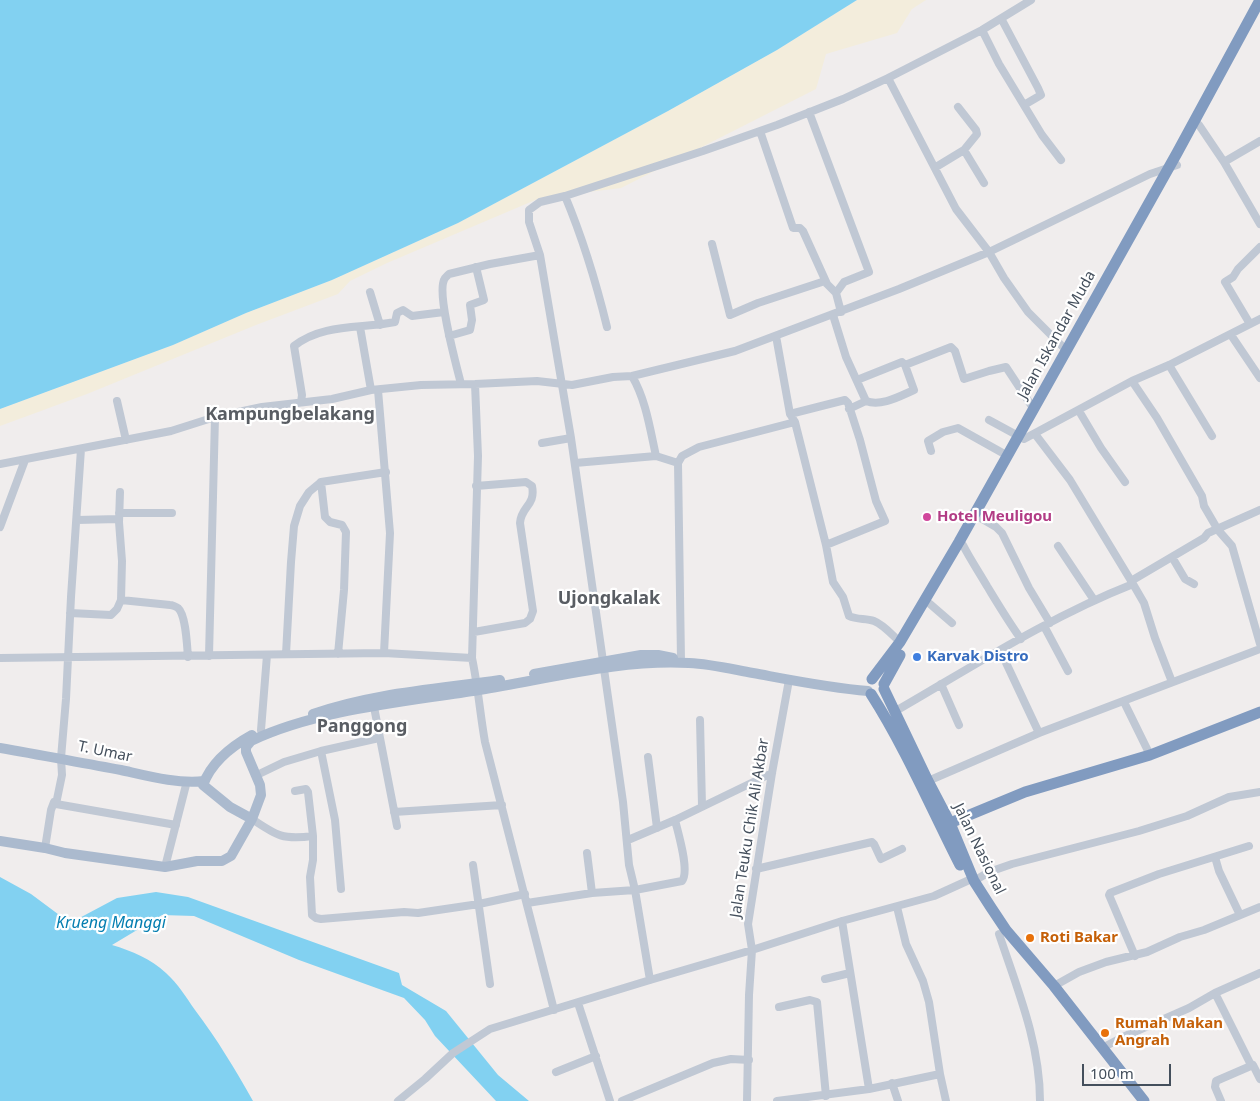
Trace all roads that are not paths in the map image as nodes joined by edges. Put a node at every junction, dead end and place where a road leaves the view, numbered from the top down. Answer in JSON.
{"nodes":[{"id":1,"x":1031,"y":0,"type":"edge"},
{"id":2,"x":1260,"y":0,"type":"edge"},
{"id":3,"x":1260,"y":14,"type":"edge"},
{"id":4,"x":1002,"y":20,"type":"junction"},
{"id":5,"x":982,"y":30,"type":"junction"},
{"id":6,"x":1224,"y":72,"type":"junction"},
{"id":7,"x":888,"y":78,"type":"junction"},
{"id":8,"x":1218,"y":83,"type":"junction"},
{"id":9,"x":1024,"y":105,"type":"junction"},
{"id":10,"x":958,"y":107,"type":"dead end"},
{"id":11,"x":809,"y":112,"type":"junction"},
{"id":12,"x":1199,"y":125,"type":"junction"},
{"id":13,"x":760,"y":131,"type":"junction"},
{"id":14,"x":1260,"y":142,"type":"edge"},
{"id":15,"x":964,"y":150,"type":"junction"},
{"id":16,"x":1061,"y":160,"type":"dead end"},
{"id":17,"x":1224,"y":162,"type":"junction"},
{"id":18,"x":1173,"y":166,"type":"junction"},
{"id":19,"x":936,"y":167,"type":"junction"},
{"id":20,"x":984,"y":183,"type":"dead end"},
{"id":21,"x":565,"y":196,"type":"junction"},
{"id":22,"x":1260,"y":224,"type":"edge"},
{"id":23,"x":712,"y":244,"type":"dead end"},
{"id":24,"x":1260,"y":247,"type":"edge"},
{"id":25,"x":989,"y":252,"type":"junction"},
{"id":26,"x":540,"y":255,"type":"junction"},
{"id":27,"x":476,"y":267,"type":"junction"},
{"id":28,"x":826,"y":283,"type":"junction"},
{"id":29,"x":370,"y":292,"type":"dead end"},
{"id":30,"x":836,"y":293,"type":"junction"},
{"id":31,"x":444,"y":312,"type":"junction"},
{"id":32,"x":837,"y":313,"type":"junction"},
{"id":33,"x":1260,"y":319,"type":"edge"},
{"id":34,"x":1250,"y":324,"type":"junction"},
{"id":35,"x":380,"y":325,"type":"junction"},
{"id":36,"x":360,"y":327,"type":"junction"},
{"id":37,"x":607,"y":327,"type":"dead end"},
{"id":38,"x":1231,"y":335,"type":"junction"},
{"id":39,"x":449,"y":336,"type":"junction"},
{"id":40,"x":776,"y":336,"type":"junction"},
{"id":41,"x":1066,"y":350,"type":"junction"},
{"id":42,"x":906,"y":365,"type":"junction"},
{"id":43,"x":1170,"y":365,"type":"junction"},
{"id":44,"x":632,"y":376,"type":"junction"},
{"id":45,"x":1260,"y":378,"type":"edge"},
{"id":46,"x":857,"y":380,"type":"junction"},
{"id":47,"x":1132,"y":381,"type":"junction"},
{"id":48,"x":461,"y":384,"type":"junction"},
{"id":49,"x":475,"y":384,"type":"junction"},
{"id":50,"x":561,"y":384,"type":"junction"},
{"id":51,"x":374,"y":390,"type":"junction"},
{"id":52,"x":117,"y":401,"type":"dead end"},
{"id":53,"x":866,"y":401,"type":"junction"},
{"id":54,"x":301,"y":402,"type":"junction"},
{"id":55,"x":1033,"y":408,"type":"junction"},
{"id":56,"x":849,"y":409,"type":"junction"},
{"id":57,"x":1079,"y":411,"type":"junction"},
{"id":58,"x":790,"y":414,"type":"junction"},
{"id":59,"x":215,"y":417,"type":"junction"},
{"id":60,"x":989,"y":420,"type":"dead end"},
{"id":61,"x":795,"y":422,"type":"junction"},
{"id":62,"x":1026,"y":436,"type":"junction"},
{"id":63,"x":1212,"y":436,"type":"dead end"},
{"id":64,"x":571,"y":438,"type":"junction"},
{"id":65,"x":126,"y":440,"type":"junction"},
{"id":66,"x":542,"y":443,"type":"dead end"},
{"id":67,"x":81,"y":449,"type":"junction"},
{"id":68,"x":931,"y":451,"type":"dead end"},
{"id":69,"x":656,"y":456,"type":"junction"},
{"id":70,"x":1008,"y":456,"type":"junction"},
{"id":71,"x":25,"y":460,"type":"junction"},
{"id":72,"x":575,"y":463,"type":"junction"},
{"id":73,"x":678,"y":463,"type":"junction"},
{"id":74,"x":0,"y":464,"type":"edge"},
{"id":75,"x":386,"y":472,"type":"junction"},
{"id":76,"x":321,"y":482,"type":"junction"},
{"id":77,"x":1125,"y":482,"type":"dead end"},
{"id":78,"x":476,"y":486,"type":"junction"},
{"id":79,"x":120,"y":492,"type":"dead end"},
{"id":80,"x":1260,"y":510,"type":"edge"},
{"id":81,"x":172,"y":513,"type":"dead end"},
{"id":82,"x":119,"y":516,"type":"junction"},
{"id":83,"x":979,"y":517,"type":"junction"},
{"id":84,"x":77,"y":520,"type":"junction"},
{"id":85,"x":0,"y":527,"type":"edge"},
{"id":86,"x":1218,"y":530,"type":"junction"},
{"id":87,"x":826,"y":545,"type":"junction"},
{"id":88,"x":963,"y":545,"type":"junction"},
{"id":89,"x":1058,"y":546,"type":"dead end"},
{"id":90,"x":1172,"y":557,"type":"junction"},
{"id":91,"x":1132,"y":582,"type":"junction"},
{"id":92,"x":1194,"y":584,"type":"dead end"},
{"id":93,"x":121,"y":600,"type":"junction"},
{"id":94,"x":1094,"y":600,"type":"junction"},
{"id":95,"x":930,"y":604,"type":"junction"},
{"id":96,"x":70,"y":613,"type":"junction"},
{"id":97,"x":952,"y":623,"type":"dead end"},
{"id":98,"x":1047,"y":625,"type":"junction"},
{"id":99,"x":474,"y":632,"type":"junction"},
{"id":100,"x":1020,"y":639,"type":"junction"},
{"id":101,"x":900,"y":642,"type":"junction"},
{"id":102,"x":1260,"y":644,"type":"edge"},
{"id":103,"x":1260,"y":649,"type":"edge"},
{"id":104,"x":1000,"y":650,"type":"junction"},
{"id":105,"x":384,"y":653,"type":"junction"},
{"id":106,"x":286,"y":654,"type":"junction"},
{"id":107,"x":338,"y":654,"type":"junction"},
{"id":108,"x":267,"y":655,"type":"junction"},
{"id":109,"x":209,"y":656,"type":"junction"},
{"id":110,"x":68,"y":657,"type":"junction"},
{"id":111,"x":188,"y":657,"type":"junction"},
{"id":112,"x":0,"y":658,"type":"edge"},
{"id":113,"x":472,"y":658,"type":"junction"},
{"id":114,"x":681,"y":660,"type":"junction"},
{"id":115,"x":604,"y":665,"type":"junction"},
{"id":116,"x":1068,"y":671,"type":"dead end"},
{"id":117,"x":789,"y":680,"type":"junction"},
{"id":118,"x":1172,"y":682,"type":"junction"},
{"id":119,"x":941,"y":684,"type":"junction"},
{"id":120,"x":477,"y":687,"type":"junction"},
{"id":121,"x":874,"y":687,"type":"junction"},
{"id":122,"x":1124,"y":702,"type":"junction"},
{"id":123,"x":374,"y":707,"type":"junction"},
{"id":124,"x":894,"y":712,"type":"junction"},
{"id":125,"x":1260,"y":712,"type":"edge"},
{"id":126,"x":700,"y":720,"type":"dead end"},
{"id":127,"x":959,"y":725,"type":"dead end"},
{"id":128,"x":261,"y":730,"type":"junction"},
{"id":129,"x":1039,"y":733,"type":"junction"},
{"id":130,"x":380,"y":738,"type":"junction"},
{"id":131,"x":0,"y":748,"type":"edge"},
{"id":132,"x":322,"y":751,"type":"junction"},
{"id":133,"x":1150,"y":755,"type":"junction"},
{"id":134,"x":648,"y":757,"type":"dead end"},
{"id":135,"x":61,"y":758,"type":"junction"},
{"id":136,"x":772,"y":773,"type":"junction"},
{"id":137,"x":257,"y":775,"type":"junction"},
{"id":138,"x":928,"y":781,"type":"junction"},
{"id":139,"x":187,"y":782,"type":"junction"},
{"id":140,"x":204,"y":782,"type":"junction"},
{"id":141,"x":295,"y":791,"type":"dead end"},
{"id":142,"x":1260,"y":792,"type":"edge"},
{"id":143,"x":56,"y":804,"type":"junction"},
{"id":144,"x":502,"y":805,"type":"junction"},
{"id":145,"x":702,"y":806,"type":"junction"},
{"id":146,"x":394,"y":812,"type":"junction"},
{"id":147,"x":252,"y":819,"type":"junction"},
{"id":148,"x":675,"y":820,"type":"junction"},
{"id":149,"x":950,"y":823,"type":"junction"},
{"id":150,"x":176,"y":825,"type":"junction"},
{"id":151,"x":397,"y":826,"type":"dead end"},
{"id":152,"x":657,"y":828,"type":"junction"},
{"id":153,"x":313,"y":836,"type":"junction"},
{"id":154,"x":628,"y":840,"type":"junction"},
{"id":155,"x":0,"y":841,"type":"edge"},
{"id":156,"x":1249,"y":846,"type":"dead end"},
{"id":157,"x":45,"y":848,"type":"junction"},
{"id":158,"x":902,"y":849,"type":"dead end"},
{"id":159,"x":586,"y":853,"type":"dead end"},
{"id":160,"x":1215,"y":857,"type":"junction"},
{"id":161,"x":472,"y":865,"type":"dead end"},
{"id":162,"x":165,"y":867,"type":"junction"},
{"id":163,"x":756,"y":869,"type":"junction"},
{"id":164,"x":966,"y":871,"type":"junction"},
{"id":165,"x":341,"y":889,"type":"dead end"},
{"id":166,"x":635,"y":890,"type":"junction"},
{"id":167,"x":592,"y":893,"type":"junction"},
{"id":168,"x":525,"y":894,"type":"junction"},
{"id":169,"x":527,"y":903,"type":"junction"},
{"id":170,"x":479,"y":904,"type":"junction"},
{"id":171,"x":1260,"y":906,"type":"edge"},
{"id":172,"x":897,"y":907,"type":"junction"},
{"id":173,"x":1240,"y":915,"type":"junction"},
{"id":174,"x":842,"y":921,"type":"junction"},
{"id":175,"x":999,"y":934,"type":"junction"},
{"id":176,"x":752,"y":950,"type":"junction"},
{"id":177,"x":1135,"y":956,"type":"junction"},
{"id":178,"x":850,"y":973,"type":"junction"},
{"id":179,"x":1260,"y":973,"type":"edge"},
{"id":180,"x":825,"y":978,"type":"dead end"},
{"id":181,"x":650,"y":980,"type":"junction"},
{"id":182,"x":490,"y":984,"type":"dead end"},
{"id":183,"x":1054,"y":986,"type":"junction"},
{"id":184,"x":1215,"y":993,"type":"junction"},
{"id":185,"x":578,"y":1003,"type":"junction"},
{"id":186,"x":779,"y":1007,"type":"dead end"},
{"id":187,"x":554,"y":1010,"type":"junction"},
{"id":188,"x":1104,"y":1048,"type":"junction"},
{"id":189,"x":596,"y":1056,"type":"junction"},
{"id":190,"x":749,"y":1060,"type":"junction"},
{"id":191,"x":1260,"y":1060,"type":"edge"},
{"id":192,"x":1251,"y":1064,"type":"junction"},
{"id":193,"x":556,"y":1072,"type":"dead end"},
{"id":194,"x":940,"y":1074,"type":"junction"},
{"id":195,"x":1260,"y":1079,"type":"edge"},
{"id":196,"x":892,"y":1084,"type":"junction"},
{"id":197,"x":869,"y":1089,"type":"junction"},
{"id":198,"x":826,"y":1096,"type":"junction"},
{"id":199,"x":835,"y":1097,"type":"edge"},
{"id":200,"x":398,"y":1101,"type":"edge"},
{"id":201,"x":610,"y":1101,"type":"edge"},
{"id":202,"x":622,"y":1101,"type":"edge"},
{"id":203,"x":747,"y":1101,"type":"edge"},
{"id":204,"x":777,"y":1101,"type":"edge"},
{"id":205,"x":898,"y":1101,"type":"edge"},
{"id":206,"x":946,"y":1101,"type":"edge"},
{"id":207,"x":1040,"y":1101,"type":"edge"},
{"id":208,"x":1134,"y":1101,"type":"edge"},
{"id":209,"x":1144,"y":1101,"type":"edge"},
{"id":210,"x":1221,"y":1101,"type":"edge"}],
"edges":[{"from":1,"to":4,"type":"street"},
{"from":2,"to":6,"type":"highway","name":"Jalan Iskandar Muda"},
{"from":3,"to":6,"type":"highway","name":"Jalan Iskandar Muda"},
{"from":4,"to":5,"type":"street"},
{"from":4,"to":9,"type":"street"},
{"from":5,"to":7,"type":"street"},
{"from":5,"to":9,"type":"street"},
{"from":6,"to":8,"type":"highway","name":"Jalan Iskandar Muda"},
{"from":7,"to":11,"type":"street"},
{"from":7,"to":19,"type":"street"},
{"from":8,"to":12,"type":"highway","name":"Jalan Iskandar Muda"},
{"from":8,"to":18,"type":"highway","name":"Jalan Iskandar Muda"},
{"from":9,"to":16,"type":"street"},
{"from":10,"to":15,"type":"street"},
{"from":11,"to":13,"type":"street"},
{"from":11,"to":30,"type":"street"},
{"from":12,"to":17,"type":"street"},
{"from":12,"to":18,"type":"highway","name":"Jalan Iskandar Muda"},
{"from":13,"to":21,"type":"street"},
{"from":13,"to":28,"type":"street"},
{"from":14,"to":17,"type":"street"},
{"from":15,"to":19,"type":"street"},
{"from":15,"to":20,"type":"street"},
{"from":17,"to":22,"type":"street"},
{"from":18,"to":25,"type":"street"},
{"from":18,"to":41,"type":"highway","name":"Jalan Iskandar Muda"},
{"from":18,"to":62,"type":"highway","name":"Jalan Iskandar Muda"},
{"from":19,"to":25,"type":"street"},
{"from":21,"to":26,"type":"street"},
{"from":21,"to":37,"type":"street"},
{"from":23,"to":28,"type":"street"},
{"from":24,"to":34,"type":"street"},
{"from":25,"to":32,"type":"street"},
{"from":25,"to":41,"type":"street"},
{"from":26,"to":27,"type":"street"},
{"from":26,"to":50,"type":"street"},
{"from":27,"to":31,"type":"street"},
{"from":27,"to":39,"type":"street"},
{"from":28,"to":30,"type":"street"},
{"from":29,"to":35,"type":"street"},
{"from":30,"to":32,"type":"street"},
{"from":31,"to":35,"type":"street"},
{"from":31,"to":39,"type":"street"},
{"from":32,"to":40,"type":"street"},
{"from":32,"to":46,"type":"street"},
{"from":33,"to":34,"type":"street"},
{"from":34,"to":38,"type":"street"},
{"from":35,"to":36,"type":"street"},
{"from":36,"to":51,"type":"street"},
{"from":36,"to":54,"type":"street"},
{"from":38,"to":43,"type":"street"},
{"from":38,"to":45,"type":"street"},
{"from":39,"to":48,"type":"street"},
{"from":40,"to":44,"type":"street"},
{"from":40,"to":58,"type":"street"},
{"from":41,"to":55,"type":"highway","name":"Jalan Iskandar Muda"},
{"from":42,"to":46,"type":"street"},
{"from":42,"to":53,"type":"street"},
{"from":42,"to":55,"type":"street"},
{"from":43,"to":47,"type":"street"},
{"from":43,"to":63,"type":"street"},
{"from":44,"to":50,"type":"street"},
{"from":44,"to":69,"type":"street"},
{"from":46,"to":53,"type":"street"},
{"from":47,"to":57,"type":"street"},
{"from":47,"to":86,"type":"street"},
{"from":48,"to":49,"type":"street"},
{"from":48,"to":51,"type":"street"},
{"from":49,"to":50,"type":"street"},
{"from":49,"to":78,"type":"street"},
{"from":50,"to":64,"type":"street"},
{"from":51,"to":54,"type":"street"},
{"from":51,"to":75,"type":"street"},
{"from":52,"to":65,"type":"street"},
{"from":53,"to":56,"type":"street"},
{"from":54,"to":59,"type":"street"},
{"from":55,"to":62,"type":"highway","name":"Jalan Iskandar Muda"},
{"from":56,"to":58,"type":"street"},
{"from":56,"to":87,"type":"street"},
{"from":57,"to":62,"type":"street"},
{"from":57,"to":77,"type":"street"},
{"from":58,"to":61,"type":"street"},
{"from":59,"to":65,"type":"street"},
{"from":59,"to":109,"type":"street"},
{"from":60,"to":62,"type":"street"},
{"from":61,"to":73,"type":"street"},
{"from":61,"to":87,"type":"street"},
{"from":62,"to":70,"type":"highway","name":"Jalan Iskandar Muda"},
{"from":62,"to":83,"type":"highway","name":"Jalan Iskandar Muda"},
{"from":62,"to":91,"type":"street"},
{"from":64,"to":66,"type":"street"},
{"from":64,"to":72,"type":"street"},
{"from":65,"to":67,"type":"street"},
{"from":67,"to":71,"type":"street"},
{"from":67,"to":84,"type":"street"},
{"from":68,"to":70,"type":"street"},
{"from":69,"to":72,"type":"street"},
{"from":69,"to":73,"type":"street"},
{"from":70,"to":101,"type":"highway","name":"Jalan Iskandar Muda"},
{"from":71,"to":74,"type":"street"},
{"from":71,"to":85,"type":"street"},
{"from":72,"to":115,"type":"street"},
{"from":73,"to":114,"type":"street"},
{"from":75,"to":76,"type":"street"},
{"from":75,"to":105,"type":"street"},
{"from":76,"to":106,"type":"street"},
{"from":76,"to":107,"type":"street"},
{"from":78,"to":99,"type":"street"},
{"from":78,"to":99,"type":"street"},
{"from":79,"to":82,"type":"street"},
{"from":80,"to":86,"type":"street"},
{"from":81,"to":82,"type":"street"},
{"from":82,"to":84,"type":"street"},
{"from":82,"to":93,"type":"street"},
{"from":83,"to":88,"type":"highway","name":"Jalan Iskandar Muda"},
{"from":83,"to":98,"type":"street"},
{"from":84,"to":96,"type":"street"},
{"from":86,"to":90,"type":"street"},
{"from":86,"to":102,"type":"street"},
{"from":87,"to":101,"type":"street"},
{"from":88,"to":95,"type":"highway","name":"Jalan Iskandar Muda"},
{"from":88,"to":100,"type":"street"},
{"from":89,"to":94,"type":"street"},
{"from":90,"to":91,"type":"street"},
{"from":90,"to":92,"type":"street"},
{"from":91,"to":94,"type":"street"},
{"from":91,"to":118,"type":"street"},
{"from":93,"to":96,"type":"street"},
{"from":93,"to":111,"type":"street"},
{"from":94,"to":98,"type":"street"},
{"from":95,"to":97,"type":"street"},
{"from":95,"to":121,"type":"highway","name":"Jalan Iskandar Muda"},
{"from":96,"to":110,"type":"street"},
{"from":98,"to":100,"type":"street"},
{"from":98,"to":116,"type":"street"},
{"from":99,"to":113,"type":"street"},
{"from":100,"to":104,"type":"street"},
{"from":101,"to":121,"type":"highway","name":"Jalan Iskandar Muda"},
{"from":103,"to":118,"type":"street"},
{"from":104,"to":119,"type":"street"},
{"from":104,"to":129,"type":"street"},
{"from":105,"to":107,"type":"street"},
{"from":105,"to":113,"type":"street"},
{"from":106,"to":107,"type":"street"},
{"from":106,"to":108,"type":"street"},
{"from":108,"to":109,"type":"street"},
{"from":108,"to":128,"type":"street"},
{"from":109,"to":111,"type":"street"},
{"from":110,"to":111,"type":"street"},
{"from":110,"to":112,"type":"street"},
{"from":110,"to":135,"type":"street"},
{"from":113,"to":120,"type":"street"},
{"from":114,"to":115,"type":"main road"},
{"from":114,"to":121,"type":"main road"},
{"from":115,"to":117,"type":"main road"},
{"from":115,"to":120,"type":"main road"},
{"from":115,"to":154,"type":"street"},
{"from":117,"to":121,"type":"main road"},
{"from":117,"to":136,"type":"street","name":"Jalan Teuku Chik Ali Akbar"},
{"from":118,"to":122,"type":"street"},
{"from":119,"to":124,"type":"street"},
{"from":119,"to":127,"type":"street"},
{"from":120,"to":123,"type":"main road"},
{"from":120,"to":128,"type":"main road"},
{"from":120,"to":144,"type":"street"},
{"from":121,"to":124,"type":"highway","name":"Jalan Nasional"},
{"from":121,"to":164,"type":"highway","name":"Jalan Nasional"},
{"from":122,"to":129,"type":"street"},
{"from":122,"to":133,"type":"street"},
{"from":123,"to":130,"type":"street"},
{"from":123,"to":137,"type":"main road"},
{"from":124,"to":138,"type":"highway","name":"Jalan Nasional"},
{"from":125,"to":133,"type":"highway"},
{"from":126,"to":145,"type":"street"},
{"from":128,"to":140,"type":"main road"},
{"from":129,"to":138,"type":"street"},
{"from":130,"to":132,"type":"street"},
{"from":130,"to":146,"type":"street"},
{"from":131,"to":135,"type":"main road","name":"T. Umar"},
{"from":132,"to":137,"type":"street"},
{"from":132,"to":165,"type":"street"},
{"from":133,"to":149,"type":"highway"},
{"from":134,"to":152,"type":"street"},
{"from":135,"to":139,"type":"main road","name":"T. Umar"},
{"from":135,"to":143,"type":"street"},
{"from":136,"to":145,"type":"street"},
{"from":136,"to":163,"type":"street","name":"Jalan Teuku Chik Ali Akbar"},
{"from":137,"to":147,"type":"main road"},
{"from":138,"to":149,"type":"highway","name":"Jalan Nasional"},
{"from":139,"to":140,"type":"main road","name":"T. Umar"},
{"from":139,"to":150,"type":"street"},
{"from":140,"to":147,"type":"main road"},
{"from":141,"to":153,"type":"street"},
{"from":142,"to":164,"type":"street"},
{"from":143,"to":150,"type":"street"},
{"from":143,"to":157,"type":"street"},
{"from":144,"to":146,"type":"street"},
{"from":144,"to":168,"type":"street"},
{"from":145,"to":148,"type":"street"},
{"from":146,"to":151,"type":"street"},
{"from":147,"to":153,"type":"street"},
{"from":147,"to":162,"type":"main road"},
{"from":148,"to":152,"type":"street"},
{"from":148,"to":166,"type":"street"},
{"from":149,"to":164,"type":"highway","name":"Jalan Nasional"},
{"from":150,"to":162,"type":"street"},
{"from":152,"to":154,"type":"street"},
{"from":153,"to":170,"type":"street"},
{"from":154,"to":166,"type":"street"},
{"from":155,"to":157,"type":"main road"},
{"from":156,"to":160,"type":"street"},
{"from":157,"to":162,"type":"main road"},
{"from":158,"to":163,"type":"street"},
{"from":159,"to":167,"type":"street"},
{"from":160,"to":173,"type":"street"},
{"from":160,"to":177,"type":"street"},
{"from":161,"to":170,"type":"street"},
{"from":163,"to":176,"type":"street","name":"Jalan Teuku Chik Ali Akbar"},
{"from":164,"to":172,"type":"street"},
{"from":164,"to":175,"type":"highway","name":"Jalan Nasional"},
{"from":164,"to":183,"type":"highway","name":"Jalan Nasional"},
{"from":166,"to":167,"type":"street"},
{"from":166,"to":181,"type":"street"},
{"from":167,"to":169,"type":"street"},
{"from":168,"to":169,"type":"street"},
{"from":168,"to":170,"type":"street"},
{"from":169,"to":187,"type":"street"},
{"from":170,"to":182,"type":"street"},
{"from":171,"to":173,"type":"street"},
{"from":172,"to":174,"type":"street"},
{"from":172,"to":194,"type":"street"},
{"from":173,"to":177,"type":"street"},
{"from":174,"to":176,"type":"street"},
{"from":174,"to":178,"type":"street"},
{"from":175,"to":207,"type":"street"},
{"from":175,"to":208,"type":"highway","name":"Jalan Nasional"},
{"from":176,"to":181,"type":"street"},
{"from":176,"to":190,"type":"street","name":"Jalan Teuku Chik Ali Akbar"},
{"from":177,"to":183,"type":"street"},
{"from":178,"to":180,"type":"street"},
{"from":178,"to":197,"type":"street"},
{"from":179,"to":184,"type":"street"},
{"from":181,"to":185,"type":"street"},
{"from":183,"to":188,"type":"highway","name":"Jalan Nasional"},
{"from":184,"to":188,"type":"street"},
{"from":184,"to":192,"type":"street"},
{"from":185,"to":187,"type":"street"},
{"from":185,"to":189,"type":"street"},
{"from":186,"to":198,"type":"street"},
{"from":187,"to":200,"type":"street"},
{"from":188,"to":209,"type":"highway","name":"Jalan Nasional"},
{"from":189,"to":193,"type":"street"},
{"from":189,"to":201,"type":"street"},
{"from":190,"to":202,"type":"street"},
{"from":190,"to":203,"type":"street","name":"Jalan Teuku Chik Ali Akbar"},
{"from":191,"to":192,"type":"street"},
{"from":192,"to":195,"type":"street"},
{"from":192,"to":210,"type":"street"},
{"from":194,"to":196,"type":"street"},
{"from":194,"to":206,"type":"street"},
{"from":196,"to":197,"type":"street"},
{"from":196,"to":205,"type":"street"},
{"from":197,"to":199,"type":"street"},
{"from":198,"to":199,"type":"street"},
{"from":198,"to":204,"type":"street"}]}
